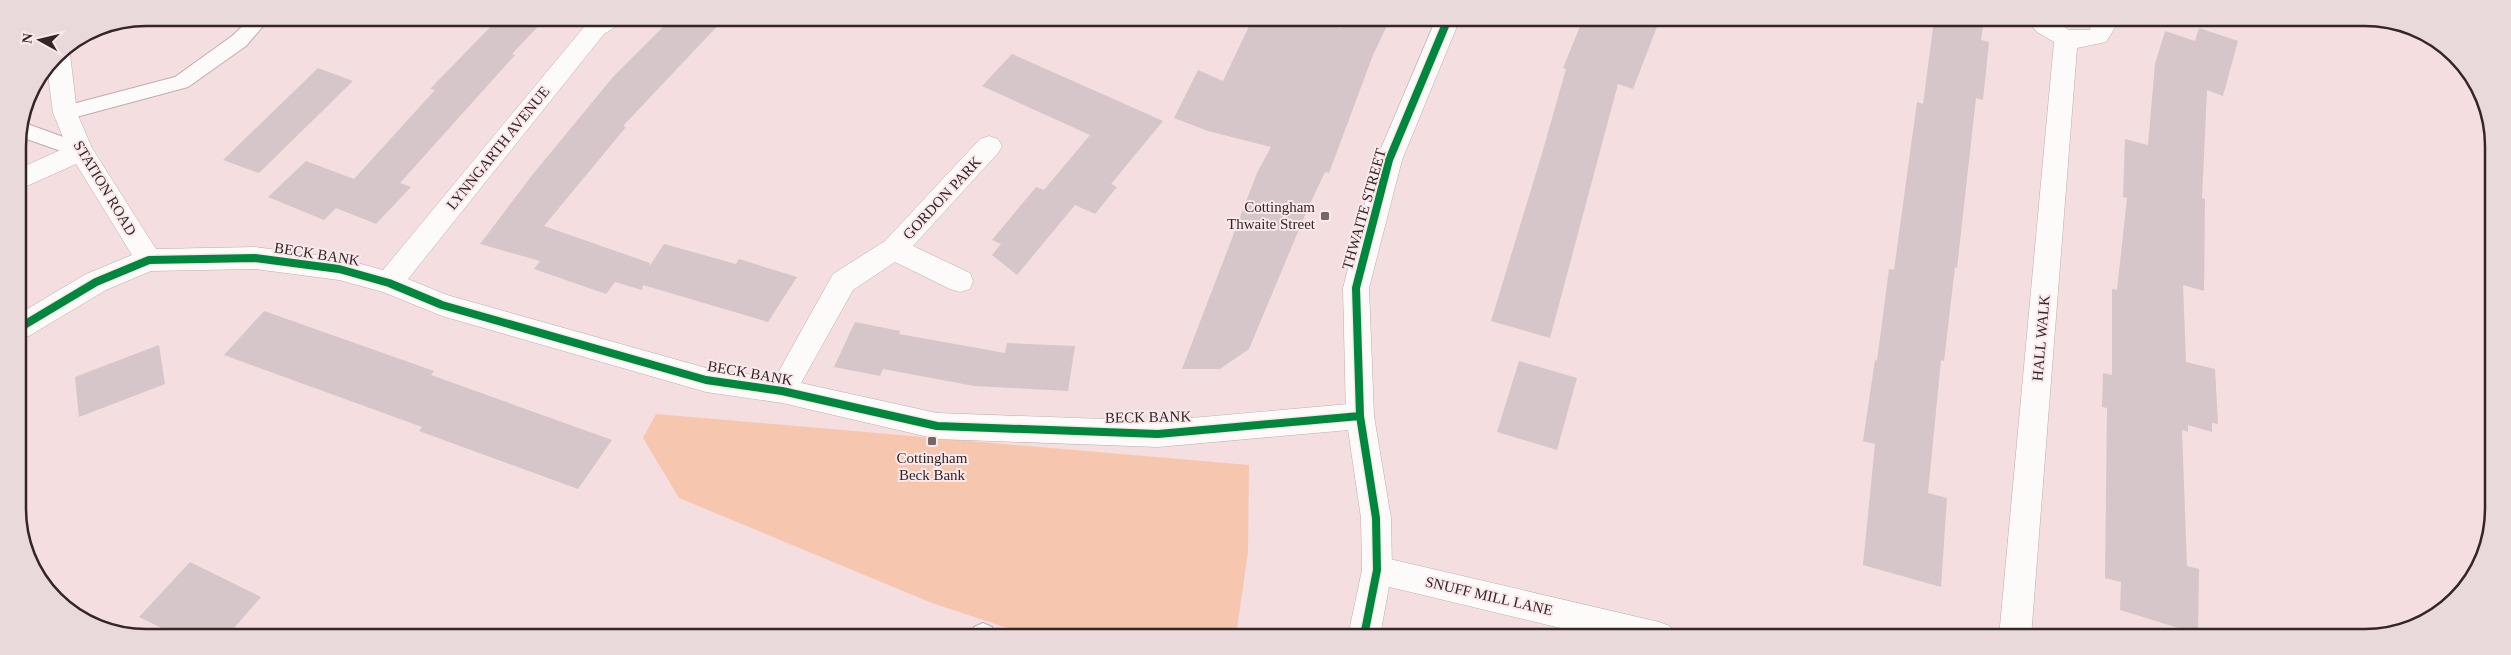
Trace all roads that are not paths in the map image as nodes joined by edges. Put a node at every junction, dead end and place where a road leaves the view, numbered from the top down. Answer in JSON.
{"nodes":[{"id":1,"x":1445,"y":26,"type":"edge"},
{"id":2,"x":2045,"y":26,"type":"edge"},
{"id":3,"x":2104,"y":26,"type":"edge"},
{"id":4,"x":252,"y":27,"type":"edge"},
{"id":5,"x":598,"y":27,"type":"edge"},
{"id":6,"x":2066,"y":39,"type":"junction"},
{"id":7,"x":59,"y":65,"type":"edge"},
{"id":8,"x":65,"y":113,"type":"junction"},
{"id":9,"x":27,"y":131,"type":"edge"},
{"id":10,"x":989,"y":146,"type":"dead end"},
{"id":11,"x":81,"y":150,"type":"junction"},
{"id":12,"x":27,"y":176,"type":"edge"},
{"id":13,"x":894,"y":249,"type":"junction"},
{"id":14,"x":148,"y":260,"type":"junction"},
{"id":15,"x":960,"y":281,"type":"dead end"},
{"id":16,"x":389,"y":283,"type":"junction"},
{"id":17,"x":26,"y":324,"type":"edge"},
{"id":18,"x":782,"y":391,"type":"junction"},
{"id":19,"x":1360,"y":416,"type":"junction"},
{"id":20,"x":1377,"y":570,"type":"junction"},
{"id":21,"x":1365,"y":628,"type":"edge"},
{"id":22,"x":1626,"y":628,"type":"edge"},
{"id":23,"x":2016,"y":628,"type":"edge"}],
"edges":[{"from":1,"to":19,"type":"street","name":"THWAITE STREET"},
{"from":2,"to":6,"type":"street"},
{"from":3,"to":6,"type":"street"},
{"from":4,"to":8,"type":"lane"},
{"from":5,"to":16,"type":"street","name":"LYNNGARTH AVENUE"},
{"from":6,"to":23,"type":"street","name":"HALL WALK"},
{"from":7,"to":8,"type":"street","name":"STATION ROAD"},
{"from":8,"to":11,"type":"street","name":"STATION ROAD"},
{"from":9,"to":11,"type":"lane"},
{"from":10,"to":13,"type":"street","name":"GORDON PARK"},
{"from":11,"to":12,"type":"street"},
{"from":11,"to":14,"type":"street","name":"STATION ROAD"},
{"from":13,"to":15,"type":"street","name":"GORDON PARK"},
{"from":13,"to":18,"type":"street","name":"GORDON PARK"},
{"from":14,"to":16,"type":"street","name":"BECK BANK"},
{"from":14,"to":17,"type":"street"},
{"from":16,"to":18,"type":"street","name":"BECK BANK"},
{"from":18,"to":19,"type":"street","name":"BECK BANK"},
{"from":19,"to":20,"type":"street","name":"THWAITE STREET"},
{"from":20,"to":21,"type":"street","name":"THWAITE STREET"},
{"from":20,"to":22,"type":"street","name":"SNUFF MILL LANE"}]}
